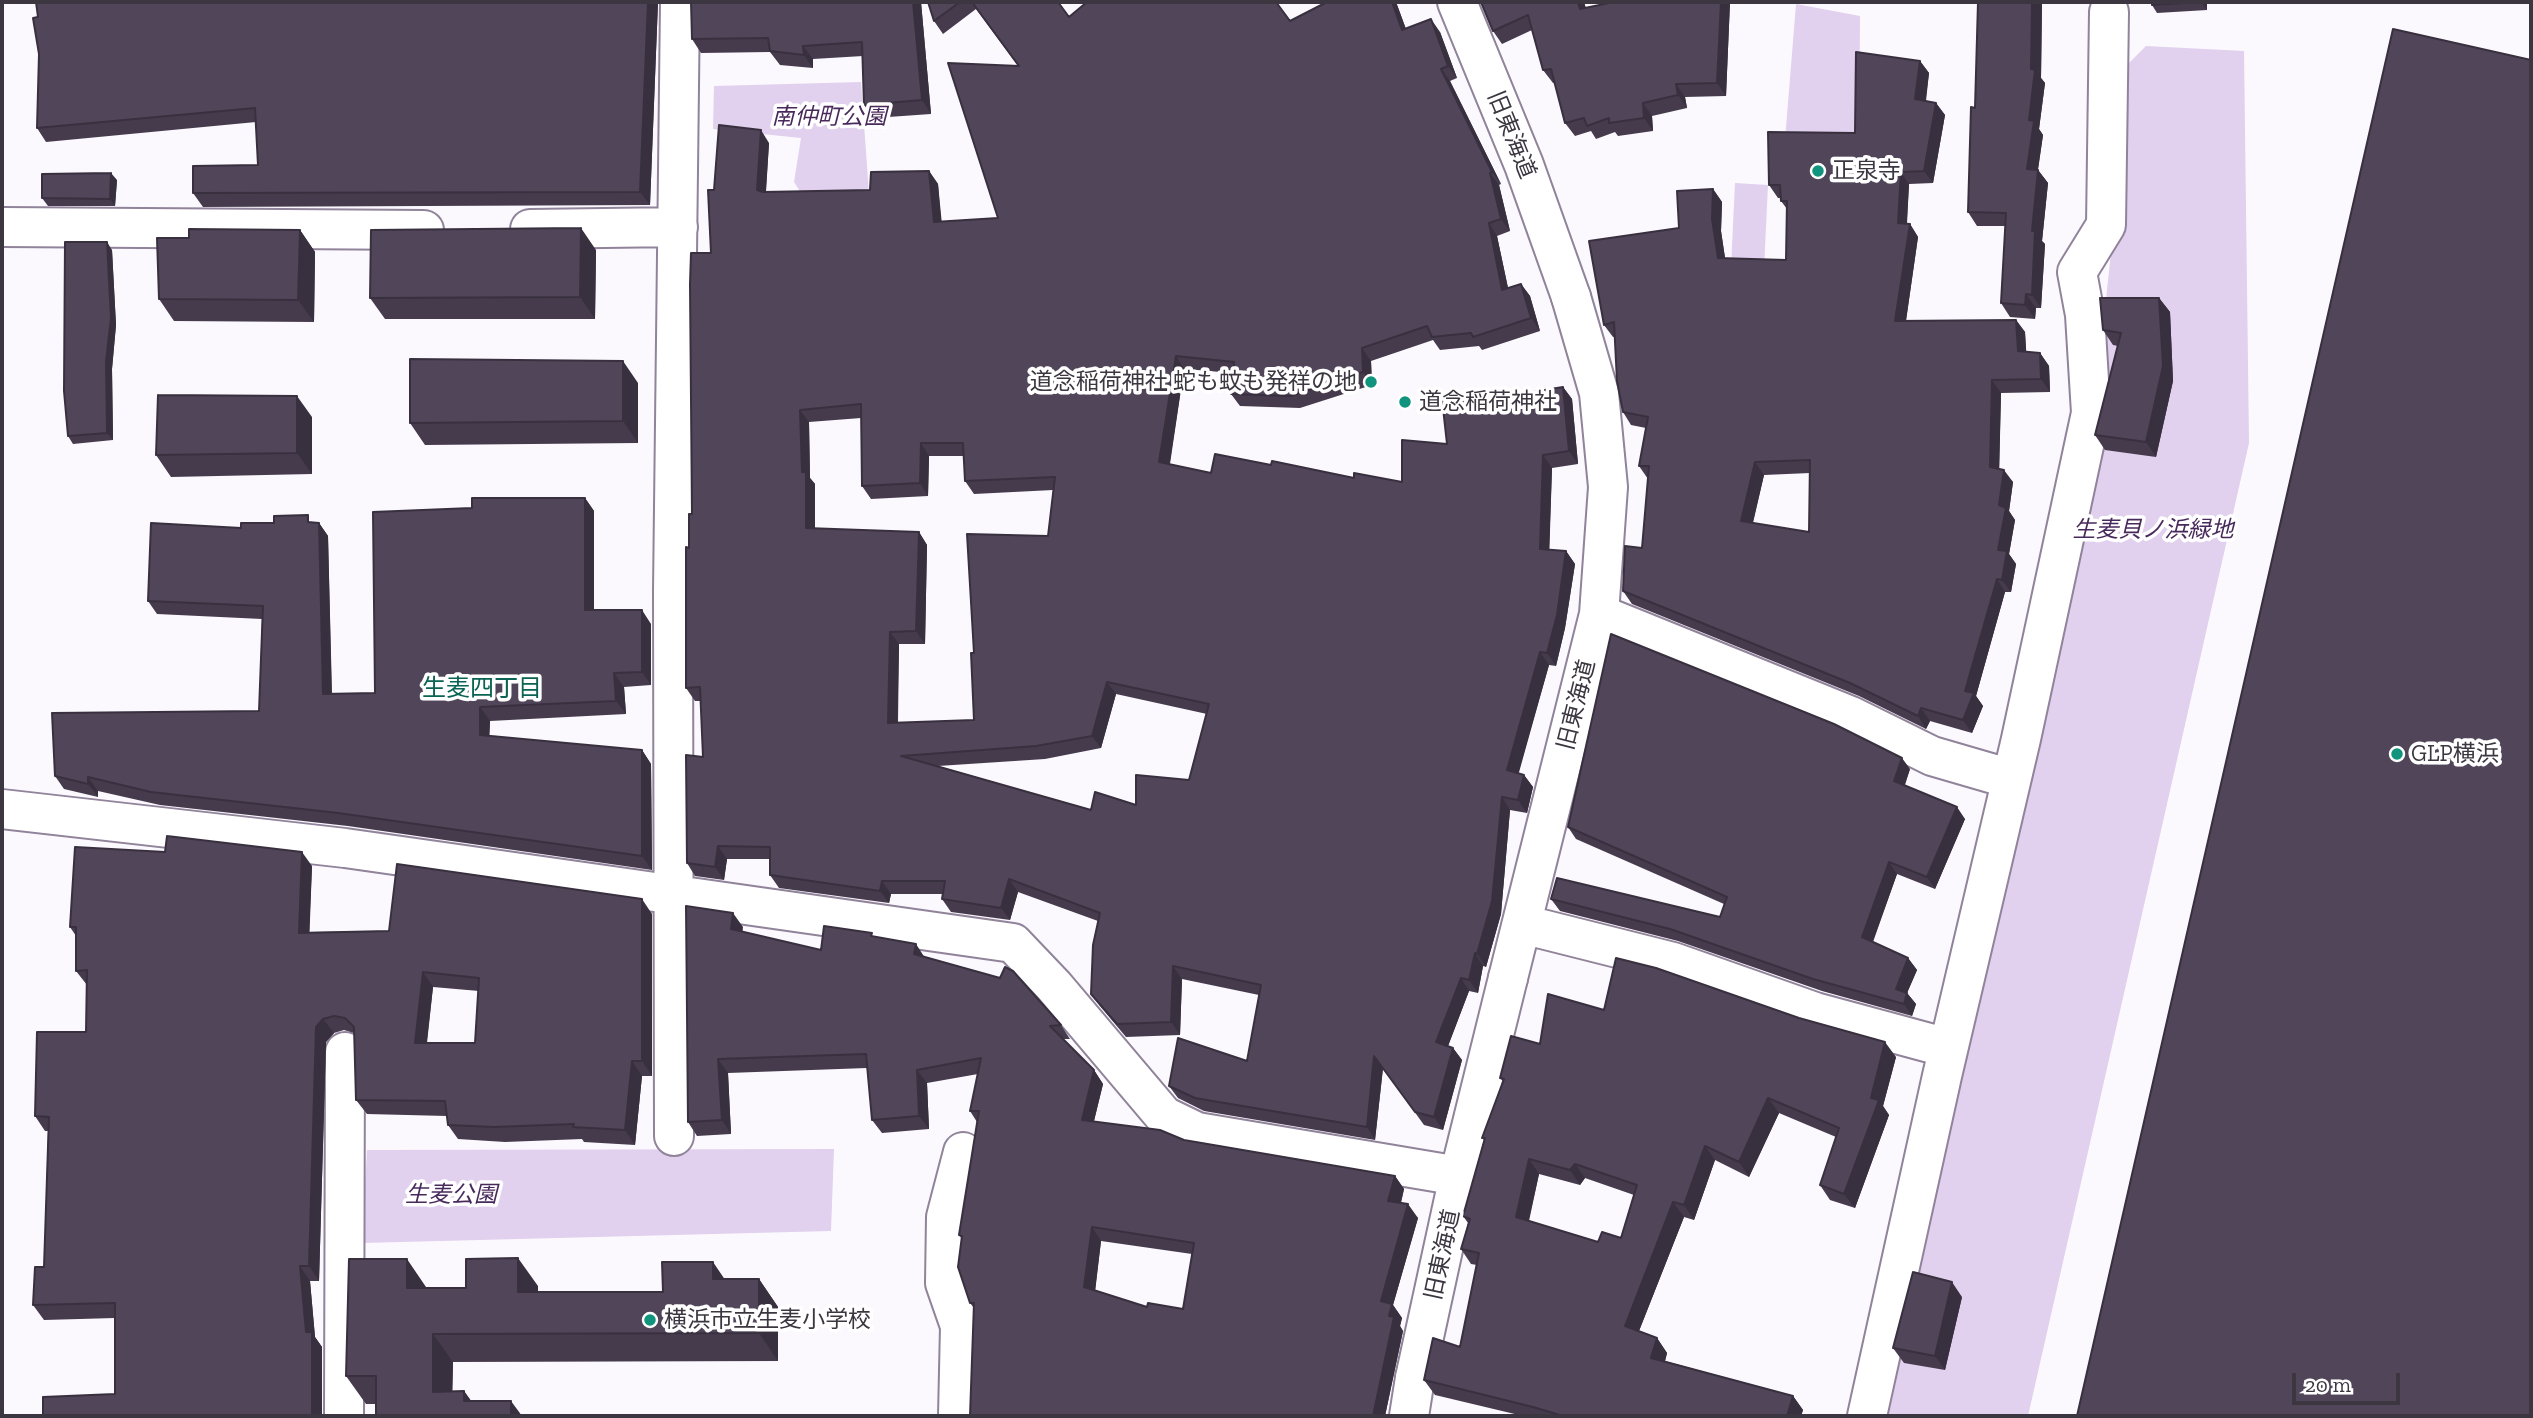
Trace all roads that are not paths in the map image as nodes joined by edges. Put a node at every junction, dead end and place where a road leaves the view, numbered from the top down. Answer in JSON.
{"nodes":[{"id":1,"x":680,"y":2,"type":"edge"},
{"id":2,"x":1457,"y":2,"type":"edge"},
{"id":3,"x":2109,"y":12,"type":"dead end"},
{"id":4,"x":2,"y":227,"type":"edge"},
{"id":5,"x":678,"y":227,"type":"junction"},
{"id":6,"x":458,"y":229,"type":"edge"},
{"id":7,"x":499,"y":229,"type":"edge"},
{"id":8,"x":1599,"y":614,"type":"junction"},
{"id":9,"x":2011,"y":779,"type":"junction"},
{"id":10,"x":2,"y":809,"type":"edge"},
{"id":11,"x":675,"y":893,"type":"junction"},
{"id":12,"x":1522,"y":924,"type":"junction"},
{"id":13,"x":1948,"y":1048,"type":"junction"},
{"id":14,"x":345,"y":1052,"type":"dead end"},
{"id":15,"x":674,"y":1136,"type":"dead end"},
{"id":16,"x":963,"y":1152,"type":"dead end"},
{"id":17,"x":1460,"y":1177,"type":"junction"},
{"id":18,"x":344,"y":1416,"type":"edge"},
{"id":19,"x":958,"y":1416,"type":"edge"},
{"id":20,"x":1409,"y":1416,"type":"edge"},
{"id":21,"x":1867,"y":1416,"type":"edge"}],
"edges":[{"from":1,"to":5,"type":"street"},
{"from":2,"to":8,"type":"street","name":"旧東海道"},
{"from":3,"to":9,"type":"street"},
{"from":4,"to":6,"type":"street"},
{"from":5,"to":7,"type":"street"},
{"from":5,"to":11,"type":"street"},
{"from":8,"to":9,"type":"street"},
{"from":8,"to":12,"type":"street","name":"旧東海道"},
{"from":9,"to":13,"type":"street"},
{"from":10,"to":11,"type":"street"},
{"from":11,"to":15,"type":"street"},
{"from":11,"to":17,"type":"street"},
{"from":12,"to":13,"type":"street"},
{"from":12,"to":17,"type":"street","name":"旧東海道"},
{"from":13,"to":21,"type":"street"},
{"from":14,"to":18,"type":"street"},
{"from":16,"to":19,"type":"street"},
{"from":17,"to":20,"type":"street","name":"旧東海道"}]}
